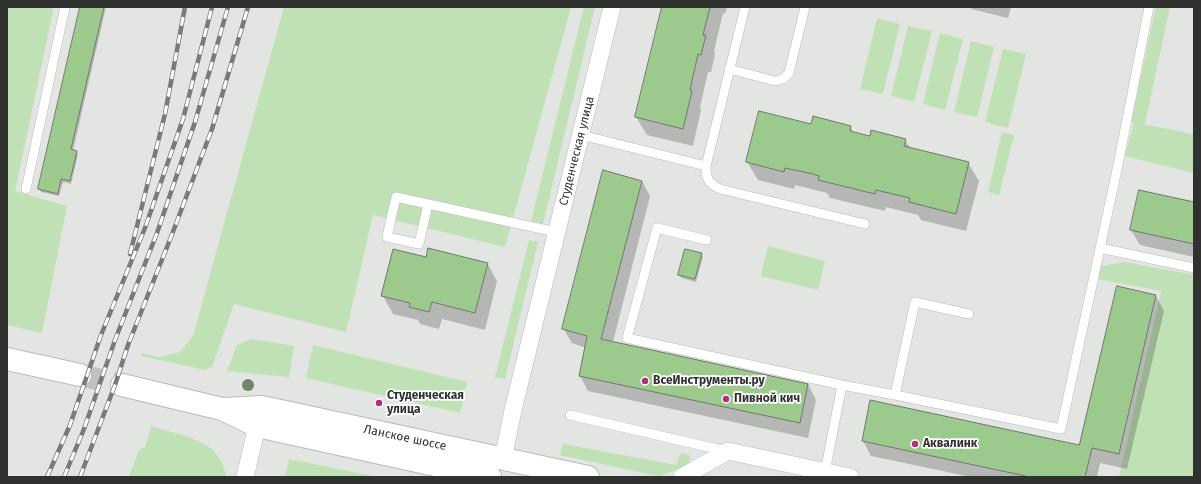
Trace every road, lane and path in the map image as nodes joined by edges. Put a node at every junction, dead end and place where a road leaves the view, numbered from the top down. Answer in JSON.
{"nodes":[{"id":1,"x":65,"y":7,"type":"edge"},
{"id":2,"x":612,"y":7,"type":"edge"},
{"id":3,"x":745,"y":7,"type":"edge"},
{"id":4,"x":805,"y":7,"type":"edge"},
{"id":5,"x":1149,"y":7,"type":"edge"},
{"id":6,"x":729,"y":69,"type":"junction"},
{"id":7,"x":581,"y":136,"type":"junction"},
{"id":8,"x":706,"y":166,"type":"junction"},
{"id":9,"x":26,"y":189,"type":"dead end"},
{"id":10,"x":428,"y":204,"type":"junction"},
{"id":11,"x":865,"y":224,"type":"dead end"},
{"id":12,"x":556,"y":232,"type":"junction"},
{"id":13,"x":707,"y":240,"type":"dead end"},
{"id":14,"x":1100,"y":248,"type":"junction"},
{"id":15,"x":1194,"y":268,"type":"edge"},
{"id":16,"x":969,"y":314,"type":"dead end"},
{"id":17,"x":7,"y":359,"type":"edge"},
{"id":18,"x":80,"y":375,"type":"tunnel mouth"},
{"id":19,"x":122,"y":385,"type":"tunnel mouth"},
{"id":20,"x":842,"y":385,"type":"junction"},
{"id":21,"x":895,"y":395,"type":"junction"},
{"id":22,"x":222,"y":409,"type":"junction"},
{"id":23,"x":570,"y":415,"type":"dead end"},
{"id":24,"x":257,"y":426,"type":"junction"},
{"id":25,"x":728,"y":451,"type":"junction"},
{"id":26,"x":503,"y":459,"type":"junction"},
{"id":27,"x":441,"y":471,"type":"edge"},
{"id":28,"x":825,"y":472,"type":"junction"},
{"id":29,"x":246,"y":477,"type":"edge"},
{"id":30,"x":490,"y":477,"type":"edge"},
{"id":31,"x":588,"y":477,"type":"edge"},
{"id":32,"x":682,"y":477,"type":"edge"},
{"id":33,"x":850,"y":477,"type":"edge"}],
"edges":[{"from":1,"to":9,"type":"lane"},
{"from":2,"to":7,"type":"street","name":"Студенческая улица"},
{"from":3,"to":6,"type":"lane"},
{"from":4,"to":6,"type":"lane"},
{"from":5,"to":14,"type":"lane"},
{"from":6,"to":8,"type":"lane"},
{"from":7,"to":8,"type":"lane"},
{"from":7,"to":12,"type":"street","name":"Студенческая улица"},
{"from":8,"to":11,"type":"lane"},
{"from":10,"to":10,"type":"lane"},
{"from":10,"to":12,"type":"lane"},
{"from":12,"to":26,"type":"street","name":"Студенческая улица"},
{"from":13,"to":20,"type":"lane"},
{"from":14,"to":15,"type":"lane"},
{"from":14,"to":21,"type":"lane"},
{"from":16,"to":21,"type":"lane"},
{"from":17,"to":18,"type":"main road"},
{"from":19,"to":22,"type":"main road","name":"Ланское шоссе"},
{"from":20,"to":21,"type":"lane"},
{"from":20,"to":28,"type":"lane"},
{"from":22,"to":24,"type":"main road","name":"Ланское шоссе"},
{"from":22,"to":26,"type":"main road","name":"Ланское шоссе"},
{"from":23,"to":25,"type":"lane"},
{"from":24,"to":27,"type":"main road","name":"Ланское шоссе"},
{"from":24,"to":29,"type":"street"},
{"from":25,"to":28,"type":"street"},
{"from":25,"to":32,"type":"street"},
{"from":26,"to":31,"type":"main road","name":"Ланское шоссе"},
{"from":27,"to":30,"type":"main road","name":"Ланское шоссе"},
{"from":28,"to":33,"type":"street"}]}
